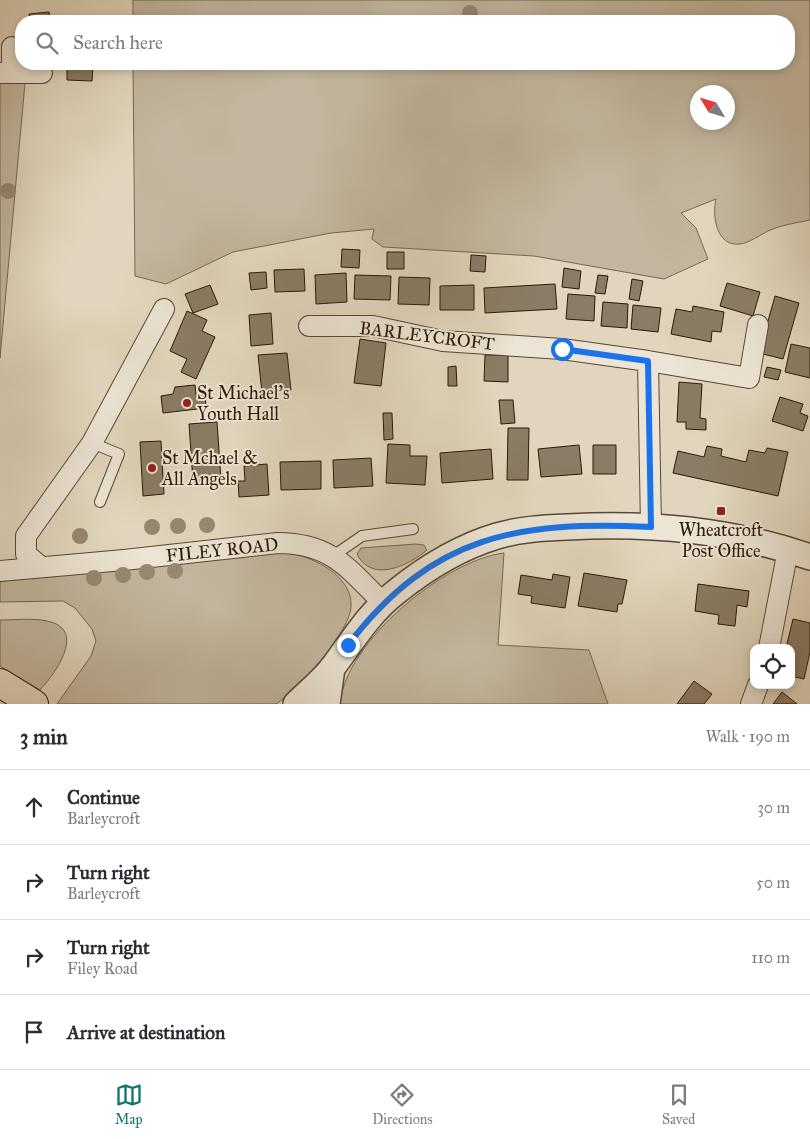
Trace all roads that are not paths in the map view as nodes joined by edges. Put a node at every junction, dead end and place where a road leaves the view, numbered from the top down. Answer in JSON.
{"nodes":[{"id":1,"x":12,"y":47,"type":"dead end"},
{"id":2,"x":6,"y":73,"type":"edge"},
{"id":3,"x":42,"y":73,"type":"dead end"},
{"id":4,"x":164,"y":309,"type":"dead end"},
{"id":5,"x":758,"y":325,"type":"dead end"},
{"id":6,"x":309,"y":326,"type":"dead end"},
{"id":7,"x":648,"y":361,"type":"junction"},
{"id":8,"x":92,"y":442,"type":"junction"},
{"id":9,"x":100,"y":502,"type":"dead end"},
{"id":10,"x":651,"y":527,"type":"junction"},
{"id":11,"x":413,"y":529,"type":"dead end"},
{"id":12,"x":799,"y":554,"type":"edge"},
{"id":13,"x":333,"y":556,"type":"junction"},
{"id":14,"x":40,"y":566,"type":"junction"},
{"id":15,"x":0,"y":570,"type":"edge"},
{"id":16,"x":383,"y":603,"type":"junction"},
{"id":17,"x":770,"y":644,"type":"edge"},
{"id":18,"x":332,"y":668,"type":"junction"},
{"id":19,"x":757,"y":689,"type":"edge"},
{"id":20,"x":296,"y":704,"type":"edge"},
{"id":21,"x":327,"y":704,"type":"edge"},
{"id":22,"x":751,"y":704,"type":"edge"}],
"edges":[{"from":1,"to":2,"type":"street"},
{"from":2,"to":3,"type":"street"},
{"from":4,"to":8,"type":"street"},
{"from":5,"to":7,"type":"street","name":"BARLEYCROFT"},
{"from":6,"to":7,"type":"street","name":"BARLEYCROFT"},
{"from":7,"to":10,"type":"street"},
{"from":8,"to":9,"type":"lane"},
{"from":8,"to":14,"type":"street"},
{"from":10,"to":12,"type":"street"},
{"from":10,"to":16,"type":"street"},
{"from":11,"to":13,"type":"lane"},
{"from":12,"to":17,"type":"street"},
{"from":13,"to":14,"type":"street","name":"FILEY ROAD"},
{"from":13,"to":16,"type":"street","name":"FILEY ROAD"},
{"from":14,"to":15,"type":"street","name":"FILEY ROAD"},
{"from":16,"to":18,"type":"street"},
{"from":18,"to":20,"type":"street"},
{"from":18,"to":21,"type":"street"},
{"from":19,"to":22,"type":"street"}]}
